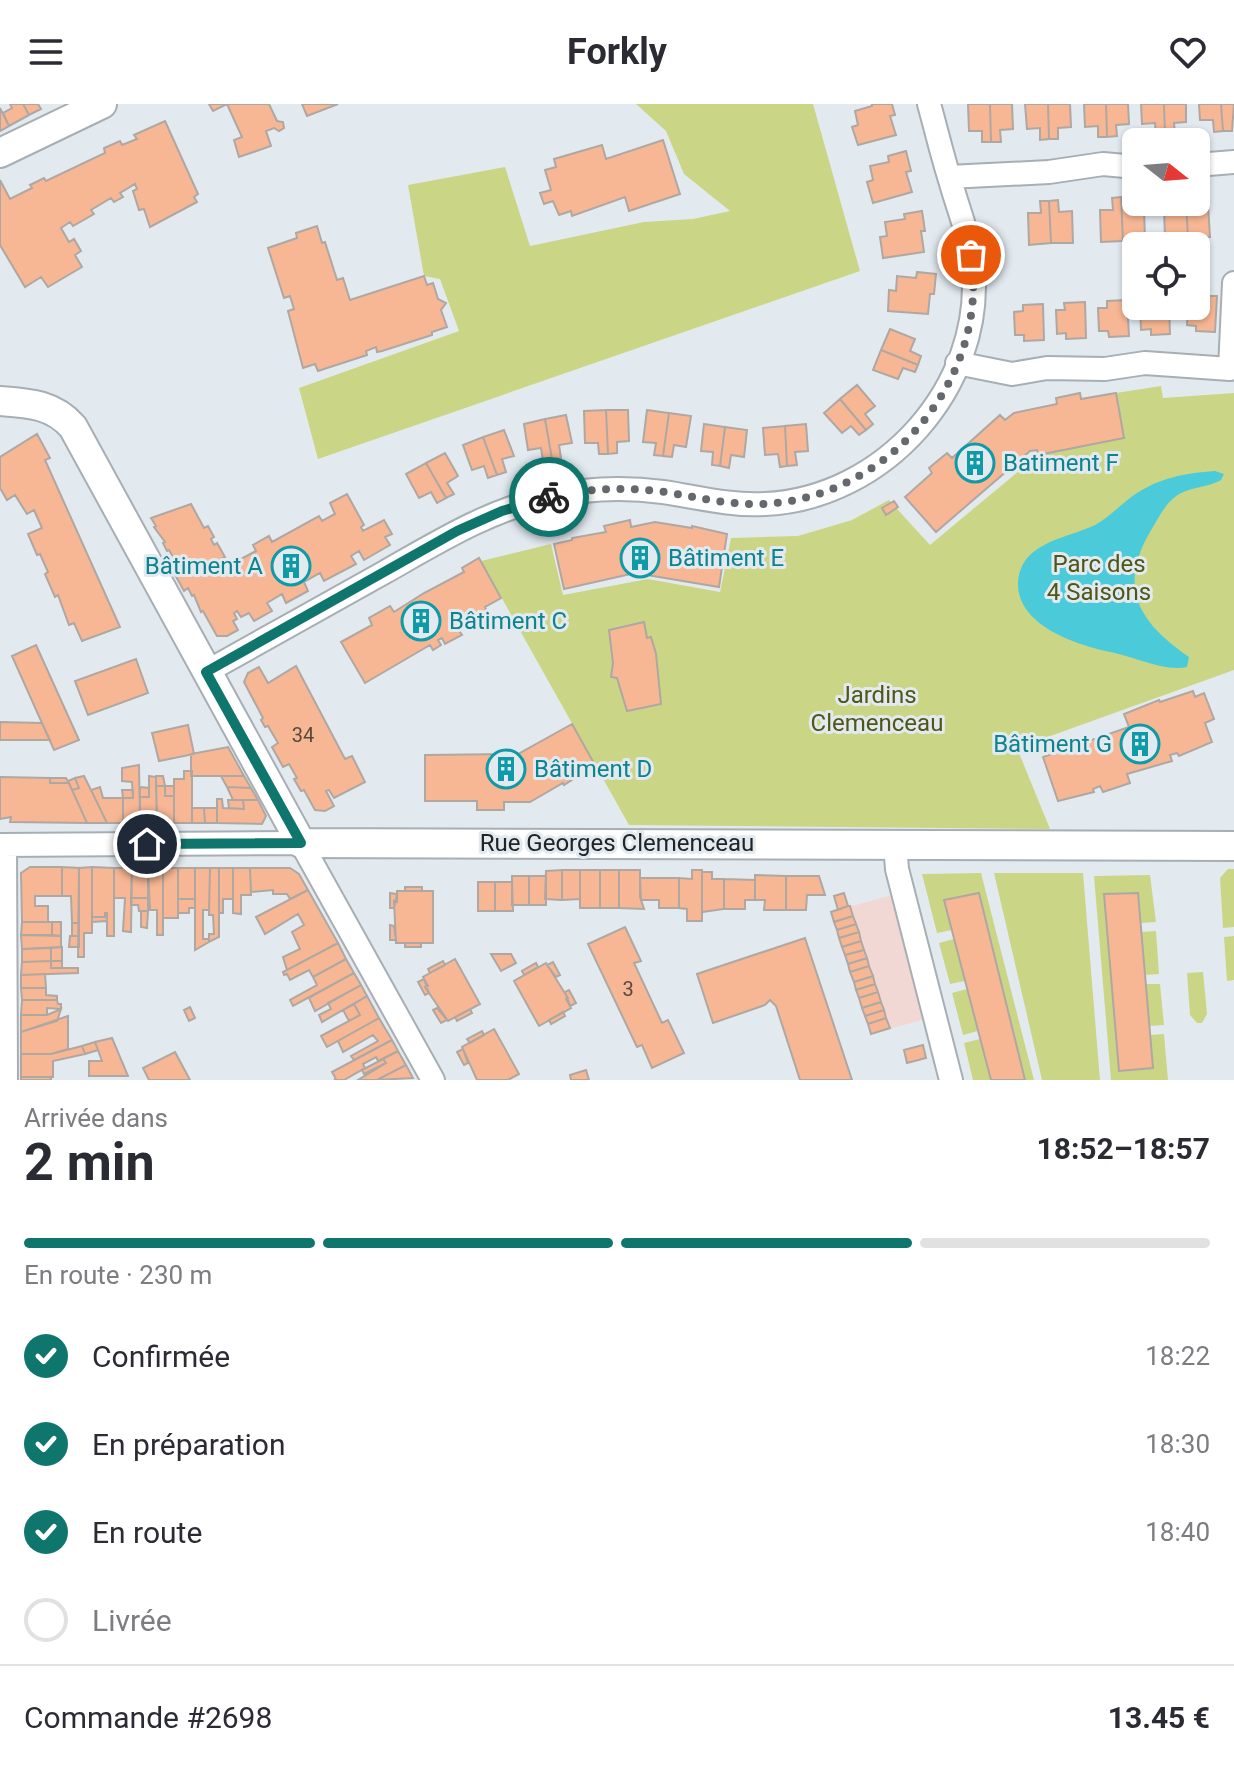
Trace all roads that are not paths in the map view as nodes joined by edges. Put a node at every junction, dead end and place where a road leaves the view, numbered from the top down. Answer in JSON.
{"nodes":[{"id":1,"x":102,"y":104,"type":"edge"},
{"id":2,"x":929,"y":104,"type":"edge"},
{"id":3,"x":0,"y":153,"type":"edge"},
{"id":4,"x":1234,"y":162,"type":"edge"},
{"id":5,"x":1210,"y":164,"type":"edge"},
{"id":6,"x":1122,"y":166,"type":"edge"},
{"id":7,"x":949,"y":177,"type":"junction"},
{"id":8,"x":1234,"y":283,"type":"edge"},
{"id":9,"x":957,"y":363,"type":"junction"},
{"id":10,"x":0,"y":401,"type":"edge"},
{"id":11,"x":206,"y":672,"type":"junction"},
{"id":12,"x":301,"y":843,"type":"junction"},
{"id":13,"x":895,"y":844,"type":"junction"},
{"id":14,"x":2,"y":845,"type":"edge"},
{"id":15,"x":1234,"y":846,"type":"edge"},
{"id":16,"x":6,"y":1080,"type":"edge"},
{"id":17,"x":433,"y":1080,"type":"edge"},
{"id":18,"x":951,"y":1080,"type":"edge"}],
"edges":[{"from":1,"to":3,"type":"street"},
{"from":2,"to":7,"type":"street"},
{"from":4,"to":5,"type":"street"},
{"from":6,"to":7,"type":"street"},
{"from":7,"to":9,"type":"street"},
{"from":8,"to":9,"type":"street"},
{"from":9,"to":11,"type":"street"},
{"from":10,"to":11,"type":"street"},
{"from":11,"to":12,"type":"street"},
{"from":12,"to":13,"type":"street","name":"Rue Georges Clemenceau"},
{"from":12,"to":14,"type":"street","name":"Rue Georges Clemenceau"},
{"from":12,"to":17,"type":"street"},
{"from":13,"to":15,"type":"street","name":"Rue Georges Clemenceau"},
{"from":13,"to":18,"type":"street"},
{"from":14,"to":16,"type":"street"}]}
